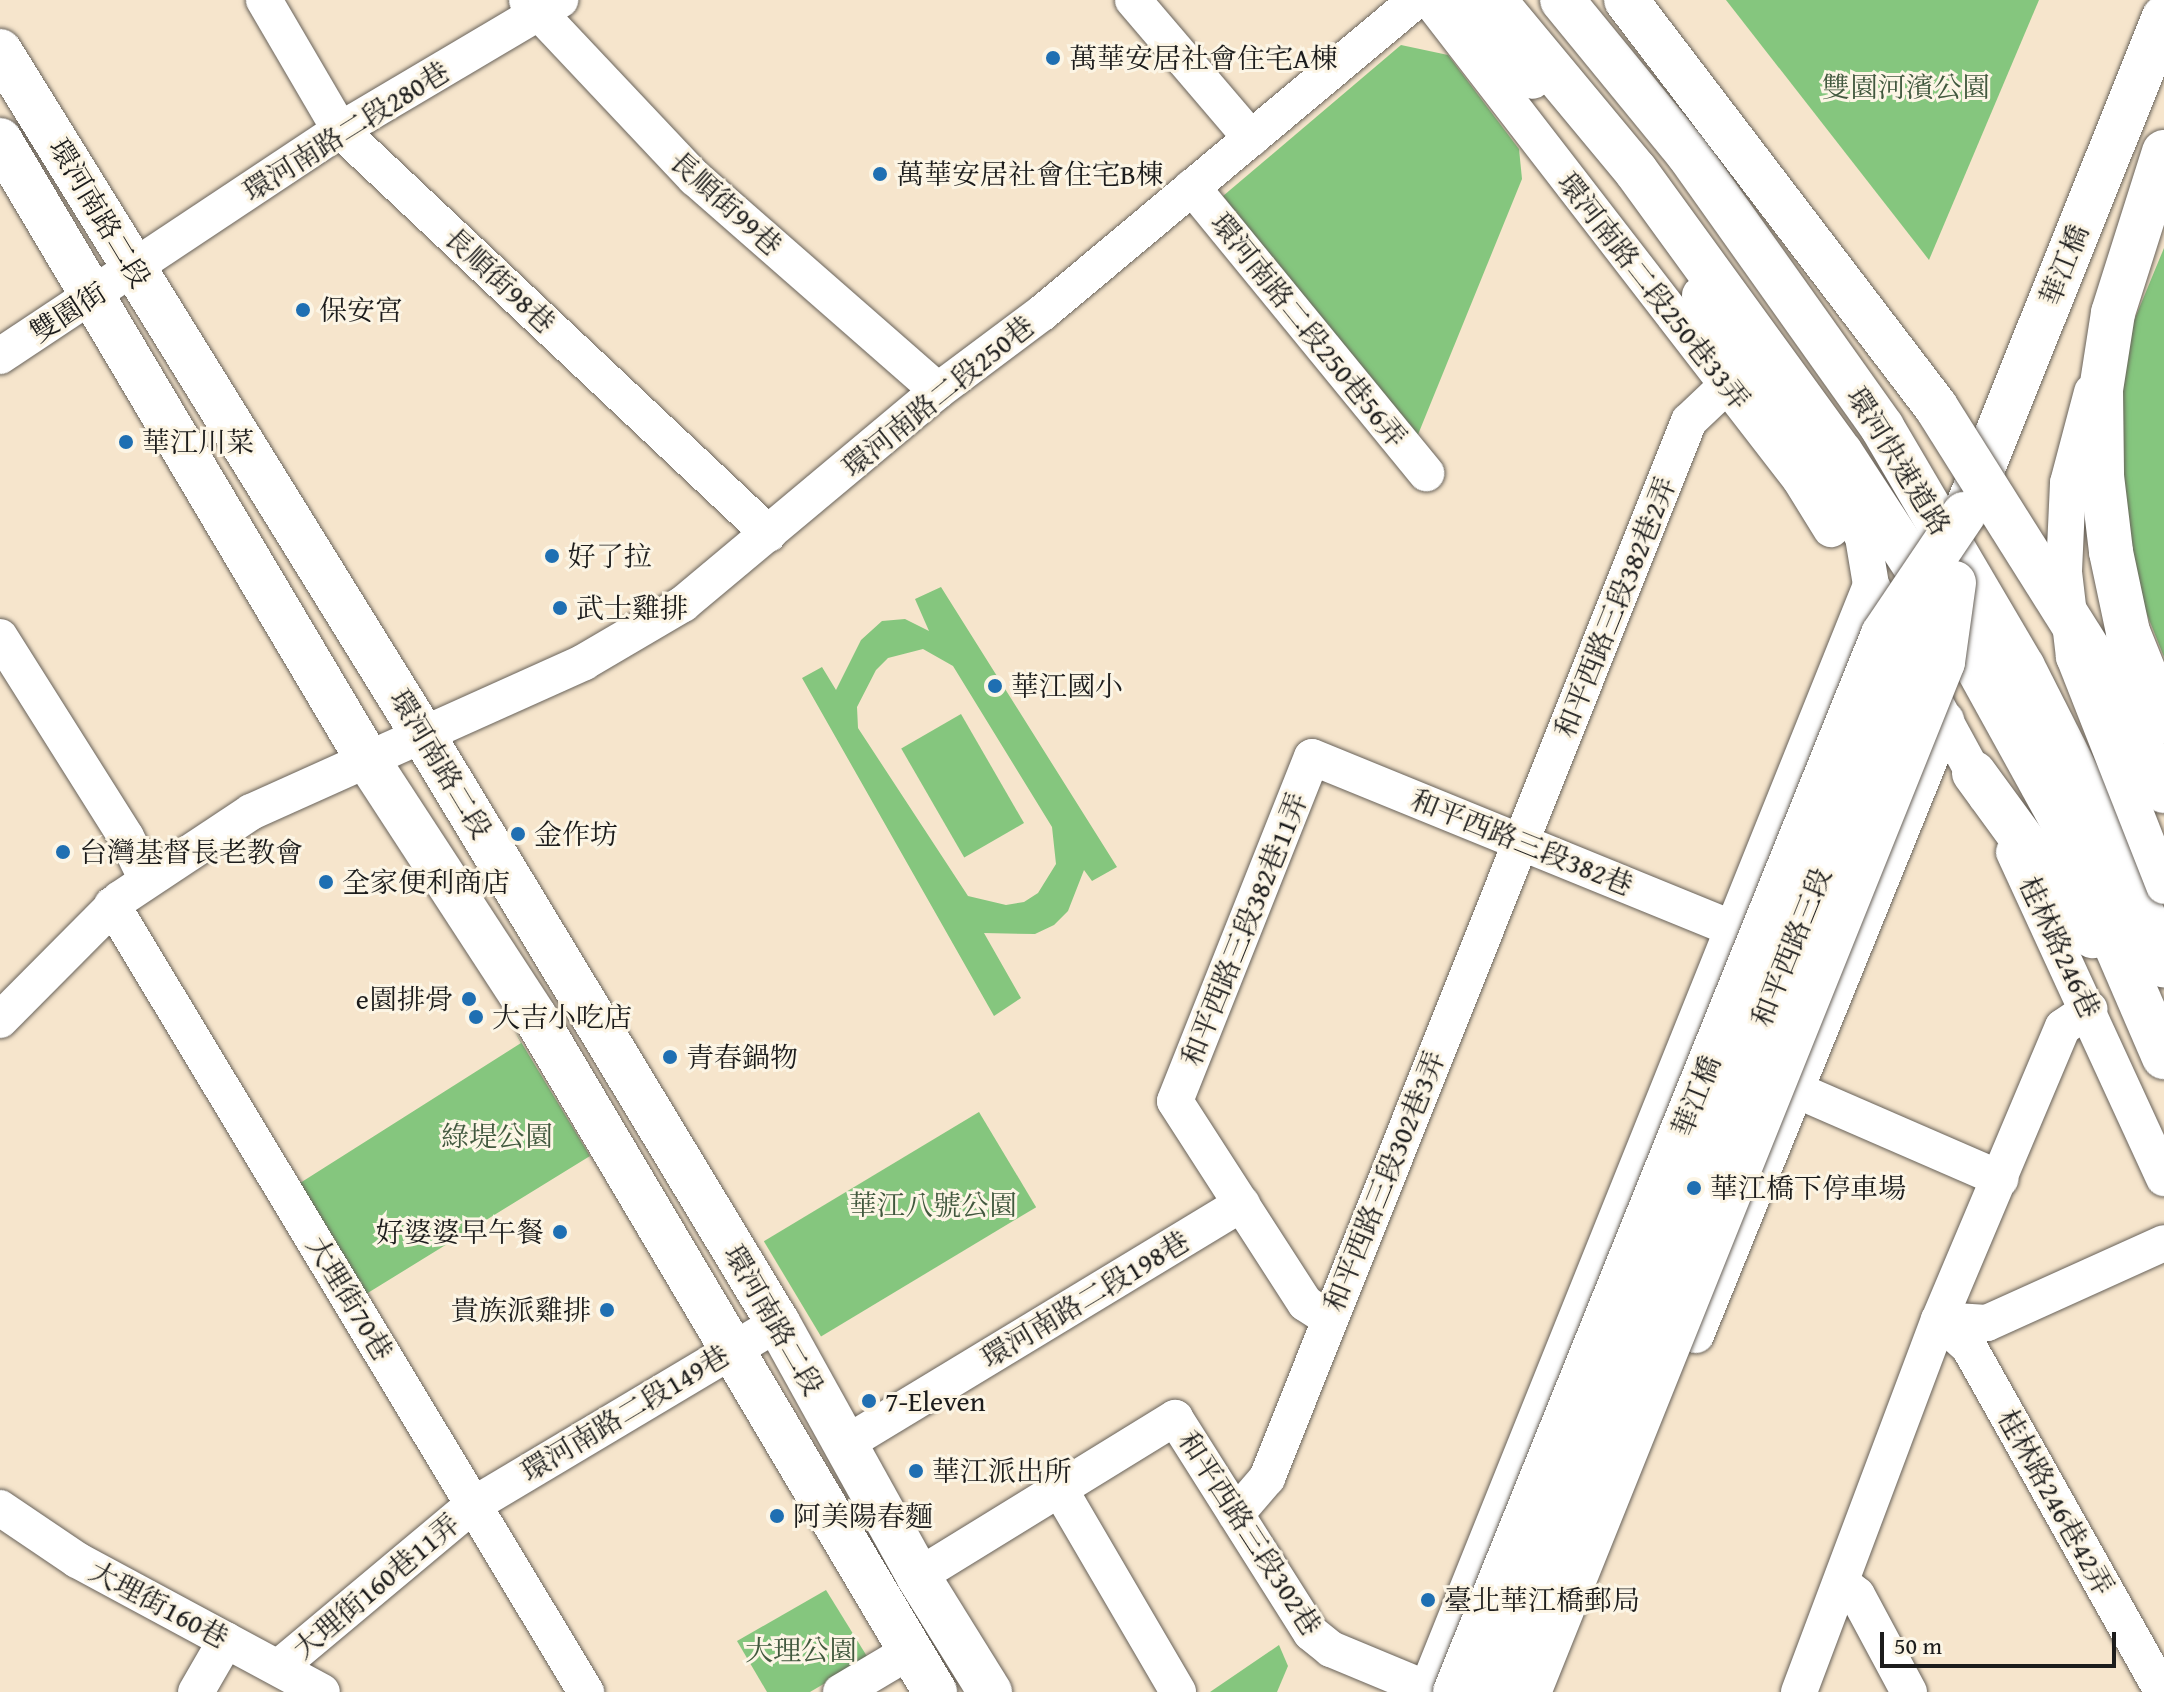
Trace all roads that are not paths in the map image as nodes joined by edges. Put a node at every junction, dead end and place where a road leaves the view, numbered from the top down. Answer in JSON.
{"nodes":[{"id":1,"x":264,"y":0,"type":"edge"},
{"id":2,"x":1133,"y":0,"type":"edge"},
{"id":3,"x":1416,"y":0,"type":"edge"},
{"id":4,"x":1430,"y":0,"type":"edge"},
{"id":5,"x":1464,"y":0,"type":"edge"},
{"id":6,"x":1494,"y":0,"type":"edge"},
{"id":7,"x":1562,"y":0,"type":"edge"},
{"id":8,"x":1626,"y":0,"type":"edge"},
{"id":9,"x":541,"y":5,"type":"edge"},
{"id":10,"x":2164,"y":17,"type":"edge"},
{"id":11,"x":0,"y":51,"type":"edge"},
{"id":12,"x":340,"y":130,"type":"junction"},
{"id":13,"x":1251,"y":138,"type":"junction"},
{"id":14,"x":0,"y":140,"type":"edge"},
{"id":15,"x":2164,"y":152,"type":"edge"},
{"id":16,"x":1192,"y":187,"type":"junction"},
{"id":17,"x":2164,"y":212,"type":"edge"},
{"id":18,"x":135,"y":266,"type":"junction"},
{"id":19,"x":96,"y":297,"type":"junction"},
{"id":20,"x":0,"y":356,"type":"edge"},
{"id":21,"x":1727,"y":385,"type":"junction"},
{"id":22,"x":938,"y":391,"type":"junction"},
{"id":23,"x":1832,"y":460,"type":"junction"},
{"id":24,"x":1426,"y":473,"type":"dead end"},
{"id":25,"x":1964,"y":514,"type":"junction"},
{"id":26,"x":769,"y":534,"type":"junction"},
{"id":27,"x":1871,"y":585,"type":"junction"},
{"id":28,"x":0,"y":637,"type":"edge"},
{"id":29,"x":1946,"y":720,"type":"junction"},
{"id":30,"x":2164,"y":721,"type":"edge"},
{"id":31,"x":423,"y":735,"type":"junction"},
{"id":32,"x":1312,"y":757,"type":"joint"},
{"id":33,"x":369,"y":762,"type":"junction"},
{"id":34,"x":1974,"y":773,"type":"junction"},
{"id":35,"x":2164,"y":791,"type":"edge"},
{"id":36,"x":1521,"y":841,"type":"junction"},
{"id":37,"x":147,"y":880,"type":"junction"},
{"id":38,"x":2164,"y":886,"type":"edge"},
{"id":39,"x":112,"y":905,"type":"junction"},
{"id":40,"x":1744,"y":925,"type":"junction"},
{"id":41,"x":2164,"y":966,"type":"edge"},
{"id":42,"x":2143,"y":1004,"type":"junction"},
{"id":43,"x":2090,"y":1009,"type":"junction"},
{"id":44,"x":0,"y":1020,"type":"edge"},
{"id":45,"x":2164,"y":1057,"type":"edge"},
{"id":46,"x":1796,"y":1090,"type":"junction"},
{"id":47,"x":2164,"y":1178,"type":"edge"},
{"id":48,"x":2001,"y":1179,"type":"junction"},
{"id":49,"x":1242,"y":1204,"type":"junction"},
{"id":50,"x":2164,"y":1243,"type":"edge"},
{"id":51,"x":1328,"y":1318,"type":"junction"},
{"id":52,"x":1939,"y":1320,"type":"junction"},
{"id":53,"x":778,"y":1323,"type":"junction"},
{"id":54,"x":729,"y":1350,"type":"junction"},
{"id":55,"x":845,"y":1444,"type":"junction"},
{"id":56,"x":1059,"y":1488,"type":"junction"},
{"id":57,"x":473,"y":1505,"type":"junction"},
{"id":58,"x":0,"y":1508,"type":"edge"},
{"id":59,"x":1236,"y":1514,"type":"junction"},
{"id":60,"x":918,"y":1576,"type":"junction"},
{"id":61,"x":1842,"y":1583,"type":"junction"},
{"id":62,"x":226,"y":1640,"type":"junction"},
{"id":63,"x":910,"y":1651,"type":"junction"},
{"id":64,"x":279,"y":1667,"type":"junction"},
{"id":65,"x":1436,"y":1691,"type":"edge"},
{"id":66,"x":196,"y":1692,"type":"edge"},
{"id":67,"x":322,"y":1692,"type":"edge"},
{"id":68,"x":586,"y":1692,"type":"edge"},
{"id":69,"x":841,"y":1692,"type":"edge"},
{"id":70,"x":935,"y":1692,"type":"edge"},
{"id":71,"x":990,"y":1692,"type":"edge"},
{"id":72,"x":1178,"y":1692,"type":"edge"},
{"id":73,"x":1493,"y":1692,"type":"edge"},
{"id":74,"x":1529,"y":1692,"type":"edge"},
{"id":75,"x":1550,"y":1692,"type":"edge"},
{"id":76,"x":1799,"y":1692,"type":"edge"},
{"id":77,"x":1909,"y":1692,"type":"edge"},
{"id":78,"x":2163,"y":1692,"type":"edge"}],
"edges":[{"from":1,"to":12,"type":"street","name":"長順街98巷"},
{"from":2,"to":13,"type":"street"},
{"from":3,"to":13,"type":"street","name":"環河南路二段250巷"},
{"from":4,"to":21,"type":"street","name":"環河南路二段250巷33弄"},
{"from":5,"to":23,"type":"street"},
{"from":6,"to":23,"type":"main road"},
{"from":7,"to":41,"type":"main road","name":"環河快速道路"},
{"from":8,"to":35,"type":"main road","name":"環河快速道路","bridge":true},
{"from":9,"to":12,"type":"street","name":"環河南路二段280巷"},
{"from":9,"to":22,"type":"street","name":"長順街99巷"},
{"from":10,"to":25,"type":"main road","name":"華江橋","bridge":true},
{"from":11,"to":18,"type":"main road","name":"環河南路二段"},
{"from":12,"to":18,"type":"street","name":"環河南路二段280巷"},
{"from":12,"to":26,"type":"street","name":"長順街98巷"},
{"from":13,"to":16,"type":"street","name":"環河南路二段250巷"},
{"from":14,"to":19,"type":"main road","name":"環河南路二段"},
{"from":15,"to":30,"type":"main road","bridge":true},
{"from":16,"to":22,"type":"street","name":"環河南路二段250巷"},
{"from":16,"to":24,"type":"street","name":"環河南路二段250巷56弄"},
{"from":17,"to":38,"type":"street","bridge":true},
{"from":18,"to":19,"type":"street","name":"雙園街"},
{"from":18,"to":31,"type":"main road","name":"環河南路二段"},
{"from":19,"to":20,"type":"street","name":"雙園街"},
{"from":19,"to":33,"type":"main road","name":"環河南路二段"},
{"from":21,"to":27,"type":"street","name":"環河南路二段250巷33弄"},
{"from":21,"to":36,"type":"street","name":"和平西路三段382巷2弄"},
{"from":22,"to":26,"type":"street","name":"環河南路二段250巷"},
{"from":23,"to":27,"type":"street"},
{"from":23,"to":42,"type":"main road"},
{"from":25,"to":65,"type":"main road","name":"華江橋","bridge":true},
{"from":25,"to":73,"type":"main road","name":"和平西路三段","bridge":true},
{"from":25,"to":74,"type":"main road","name":"華江橋","bridge":true},
{"from":26,"to":31,"type":"street","name":"環河南路二段250巷"},
{"from":27,"to":29,"type":"street","name":"桂林路246巷"},
{"from":27,"to":40,"type":"street"},
{"from":28,"to":37,"type":"street"},
{"from":29,"to":34,"type":"street","name":"桂林路246巷"},
{"from":29,"to":46,"type":"street","name":"和平西路三段"},
{"from":31,"to":33,"type":"street","name":"環河南路二段250巷"},
{"from":31,"to":53,"type":"main road","name":"環河南路二段"},
{"from":32,"to":36,"type":"street","name":"和平西路三段382巷"},
{"from":32,"to":49,"type":"street","name":"和平西路三段382巷11弄"},
{"from":33,"to":37,"type":"street","name":"環河南路二段250巷"},
{"from":33,"to":54,"type":"main road","name":"環河南路二段"},
{"from":34,"to":42,"type":"main road"},
{"from":34,"to":43,"type":"street","name":"桂林路246巷"},
{"from":36,"to":40,"type":"street","name":"和平西路三段382巷"},
{"from":36,"to":51,"type":"street","name":"和平西路三段302巷3弄"},
{"from":37,"to":39,"type":"street","name":"環河南路二段250巷"},
{"from":39,"to":44,"type":"street","name":"環河南路二段250巷"},
{"from":39,"to":57,"type":"street","name":"大理街70巷"},
{"from":40,"to":65,"type":"street"},
{"from":42,"to":45,"type":"main road"},
{"from":43,"to":47,"type":"street","name":"桂林路246巷"},
{"from":43,"to":48,"type":"street"},
{"from":46,"to":48,"type":"street"},
{"from":46,"to":75,"type":"street","name":"和平西路三段"},
{"from":48,"to":52,"type":"street"},
{"from":49,"to":51,"type":"street"},
{"from":49,"to":55,"type":"street","name":"環河南路二段198巷"},
{"from":50,"to":52,"type":"street"},
{"from":51,"to":59,"type":"street","name":"和平西路三段302巷3弄"},
{"from":52,"to":61,"type":"street"},
{"from":52,"to":78,"type":"street","name":"桂林路246巷42弄"},
{"from":53,"to":54,"type":"street","name":"環河南路二段149巷"},
{"from":53,"to":55,"type":"main road","name":"環河南路二段"},
{"from":54,"to":57,"type":"street","name":"環河南路二段149巷"},
{"from":54,"to":63,"type":"main road","name":"環河南路二段"},
{"from":55,"to":60,"type":"main road","name":"環河南路二段"},
{"from":56,"to":59,"type":"street","name":"和平西路三段302巷"},
{"from":56,"to":60,"type":"street","name":"和平西路三段302巷"},
{"from":56,"to":72,"type":"street"},
{"from":57,"to":64,"type":"street","name":"大理街160巷11弄"},
{"from":57,"to":68,"type":"street","name":"大理街70巷"},
{"from":58,"to":62,"type":"street","name":"大理街160巷"},
{"from":59,"to":65,"type":"street","name":"和平西路三段302巷"},
{"from":60,"to":71,"type":"main road","name":"環河南路二段"},
{"from":61,"to":76,"type":"street"},
{"from":61,"to":77,"type":"street"},
{"from":62,"to":64,"type":"street","name":"大理街160巷"},
{"from":62,"to":66,"type":"street"},
{"from":63,"to":69,"type":"street"},
{"from":63,"to":70,"type":"main road","name":"環河南路二段"},
{"from":64,"to":67,"type":"street","name":"大理街160巷"}]}
